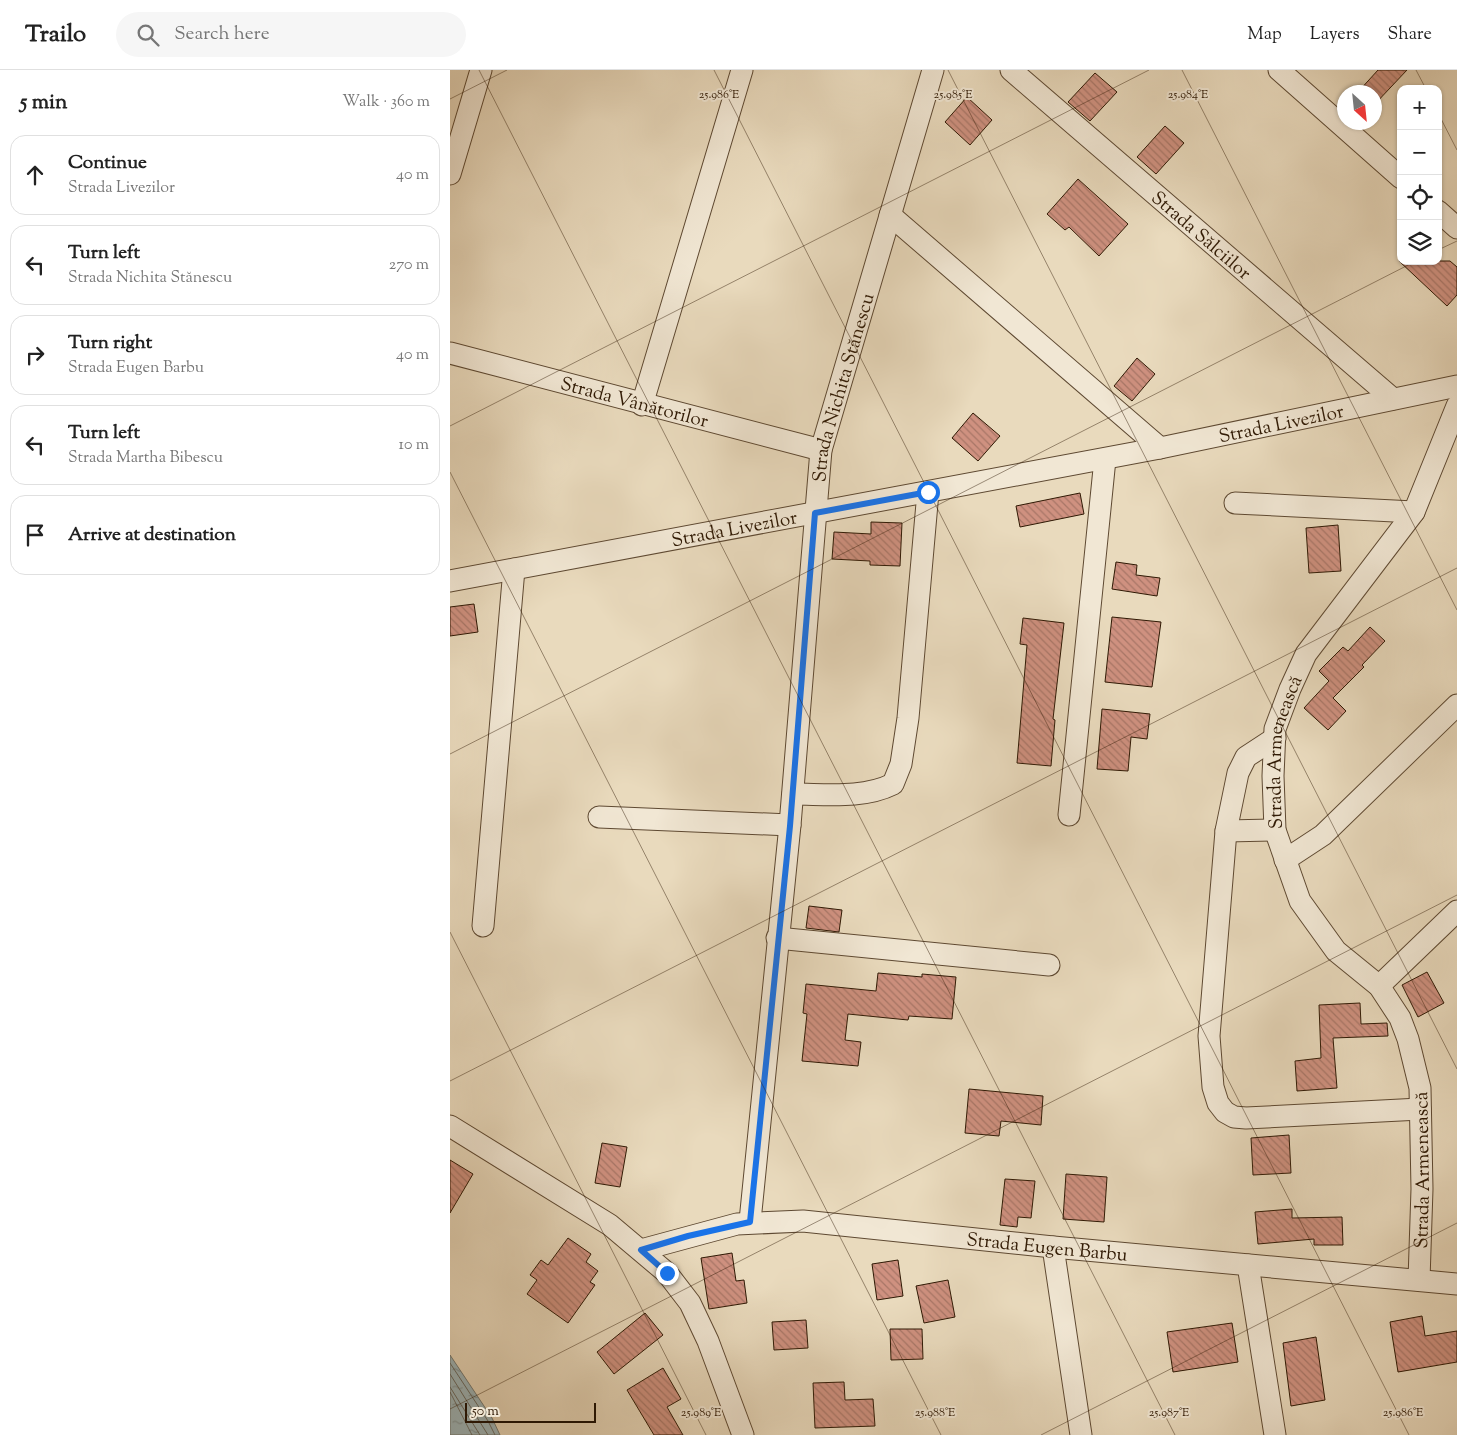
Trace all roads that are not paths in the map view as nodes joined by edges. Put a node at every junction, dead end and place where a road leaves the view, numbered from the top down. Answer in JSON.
{"nodes":[{"id":1,"x":481,"y":70,"type":"edge"},
{"id":2,"x":742,"y":70,"type":"edge"},
{"id":3,"x":933,"y":70,"type":"edge"},
{"id":4,"x":1010,"y":70,"type":"edge"},
{"id":5,"x":1279,"y":70,"type":"edge"},
{"id":6,"x":450,"y":174,"type":"edge"},
{"id":7,"x":1398,"y":175,"type":"edge"},
{"id":8,"x":890,"y":215,"type":"junction"},
{"id":9,"x":1442,"y":215,"type":"edge"},
{"id":10,"x":1457,"y":228,"type":"edge"},
{"id":11,"x":450,"y":354,"type":"edge"},
{"id":12,"x":1457,"y":386,"type":"edge"},
{"id":13,"x":1393,"y":399,"type":"junction"},
{"id":14,"x":642,"y":405,"type":"junction"},
{"id":15,"x":1457,"y":406,"type":"edge"},
{"id":16,"x":1160,"y":448,"type":"junction"},
{"id":17,"x":821,"y":450,"type":"junction"},
{"id":18,"x":1106,"y":459,"type":"junction"},
{"id":19,"x":928,"y":492,"type":"junction"},
{"id":20,"x":1236,"y":503,"type":"dead end"},
{"id":21,"x":1414,"y":512,"type":"junction"},
{"id":22,"x":815,"y":513,"type":"junction"},
{"id":23,"x":514,"y":569,"type":"junction"},
{"id":24,"x":450,"y":580,"type":"edge"},
{"id":25,"x":1457,"y":705,"type":"edge"},
{"id":26,"x":1275,"y":738,"type":"junction"},
{"id":27,"x":793,"y":794,"type":"junction"},
{"id":28,"x":1069,"y":815,"type":"dead end"},
{"id":29,"x":599,"y":817,"type":"dead end"},
{"id":30,"x":790,"y":826,"type":"junction"},
{"id":31,"x":1275,"y":830,"type":"junction"},
{"id":32,"x":1226,"y":831,"type":"junction"},
{"id":33,"x":1286,"y":860,"type":"junction"},
{"id":34,"x":1457,"y":910,"type":"edge"},
{"id":35,"x":483,"y":926,"type":"dead end"},
{"id":36,"x":777,"y":938,"type":"junction"},
{"id":37,"x":1049,"y":965,"type":"dead end"},
{"id":38,"x":1379,"y":986,"type":"junction"},
{"id":39,"x":1420,"y":1109,"type":"junction"},
{"id":40,"x":450,"y":1126,"type":"edge"},
{"id":41,"x":750,"y":1222,"type":"junction"},
{"id":42,"x":1053,"y":1247,"type":"junction"},
{"id":43,"x":641,"y":1250,"type":"junction"},
{"id":44,"x":1248,"y":1265,"type":"junction"},
{"id":45,"x":1419,"y":1280,"type":"junction"},
{"id":46,"x":1457,"y":1284,"type":"edge"},
{"id":47,"x":743,"y":1435,"type":"edge"},
{"id":48,"x":1081,"y":1435,"type":"edge"},
{"id":49,"x":1275,"y":1435,"type":"edge"}],
"edges":[{"from":1,"to":6,"type":"street"},
{"from":2,"to":14,"type":"street"},
{"from":3,"to":8,"type":"street","name":"Strada Nichita Stănescu"},
{"from":4,"to":13,"type":"street","name":"Strada Sălciilor"},
{"from":5,"to":7,"type":"street"},
{"from":8,"to":16,"type":"street"},
{"from":8,"to":17,"type":"street","name":"Strada Nichita Stănescu"},
{"from":9,"to":10,"type":"street"},
{"from":11,"to":14,"type":"street","name":"Strada Vânătorilor"},
{"from":12,"to":13,"type":"street","name":"Strada Livezilor"},
{"from":13,"to":16,"type":"street","name":"Strada Livezilor"},
{"from":14,"to":17,"type":"street","name":"Strada Vânătorilor"},
{"from":15,"to":21,"type":"street","name":"Strada Armenească"},
{"from":16,"to":18,"type":"street","name":"Strada Livezilor"},
{"from":17,"to":22,"type":"street","name":"Strada Nichita Stănescu"},
{"from":18,"to":19,"type":"street","name":"Strada Livezilor"},
{"from":18,"to":28,"type":"street"},
{"from":19,"to":22,"type":"street","name":"Strada Livezilor"},
{"from":19,"to":27,"type":"street"},
{"from":20,"to":21,"type":"street"},
{"from":21,"to":26,"type":"street","name":"Strada Armenească"},
{"from":22,"to":23,"type":"street","name":"Strada Livezilor"},
{"from":22,"to":27,"type":"street","name":"Strada Nichita Stănescu"},
{"from":23,"to":24,"type":"street","name":"Strada Livezilor"},
{"from":23,"to":35,"type":"street"},
{"from":25,"to":33,"type":"street"},
{"from":26,"to":31,"type":"street","name":"Strada Armenească"},
{"from":26,"to":32,"type":"street"},
{"from":27,"to":30,"type":"street","name":"Strada Nichita Stănescu"},
{"from":29,"to":30,"type":"street"},
{"from":30,"to":36,"type":"street","name":"Strada Nichita Stănescu"},
{"from":31,"to":32,"type":"street"},
{"from":31,"to":33,"type":"street","name":"Strada Armenească"},
{"from":32,"to":39,"type":"street"},
{"from":33,"to":38,"type":"street","name":"Strada Armenească"},
{"from":34,"to":38,"type":"street"},
{"from":36,"to":37,"type":"street"},
{"from":36,"to":41,"type":"street","name":"Strada Nichita Stănescu"},
{"from":38,"to":39,"type":"street","name":"Strada Armenească"},
{"from":39,"to":45,"type":"street","name":"Strada Armenească"},
{"from":40,"to":43,"type":"street"},
{"from":41,"to":42,"type":"street","name":"Strada Eugen Barbu"},
{"from":41,"to":43,"type":"street","name":"Strada Eugen Barbu"},
{"from":42,"to":44,"type":"street","name":"Strada Eugen Barbu"},
{"from":42,"to":48,"type":"street"},
{"from":43,"to":47,"type":"street"},
{"from":44,"to":45,"type":"street","name":"Strada Eugen Barbu"},
{"from":44,"to":49,"type":"street"},
{"from":45,"to":46,"type":"street","name":"Strada Eugen Barbu"}]}
